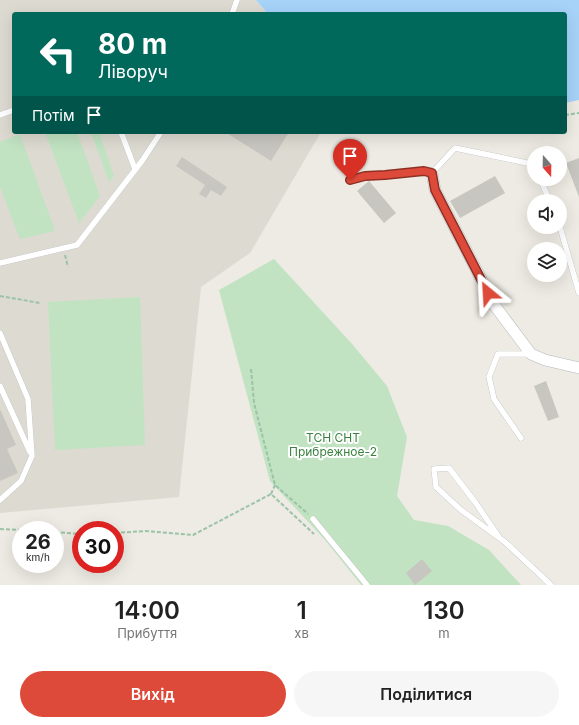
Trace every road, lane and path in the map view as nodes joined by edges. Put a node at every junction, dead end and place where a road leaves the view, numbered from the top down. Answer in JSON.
{"nodes":[{"id":1,"x":237,"y":0,"type":"edge"},
{"id":2,"x":233,"y":12,"type":"edge"},
{"id":3,"x":12,"y":111,"type":"edge"},
{"id":4,"x":579,"y":113,"type":"edge"},
{"id":5,"x":0,"y":115,"type":"edge"},
{"id":6,"x":567,"y":115,"type":"edge"},
{"id":7,"x":122,"y":134,"type":"edge"},
{"id":8,"x":160,"y":134,"type":"edge"},
{"id":9,"x":527,"y":163,"type":"edge"},
{"id":10,"x":135,"y":170,"type":"junction"},
{"id":11,"x":432,"y":173,"type":"junction"},
{"id":12,"x":350,"y":180,"type":"dead end"},
{"id":13,"x":563,"y":234,"type":"edge"},
{"id":14,"x":64,"y":248,"type":"junction"},
{"id":15,"x":0,"y":263,"type":"edge"},
{"id":16,"x":68,"y":268,"type":"dead end"},
{"id":17,"x":579,"y":293,"type":"edge"},
{"id":18,"x":0,"y":296,"type":"edge"},
{"id":19,"x":40,"y":303,"type":"dead end"},
{"id":20,"x":0,"y":333,"type":"edge"},
{"id":21,"x":531,"y":354,"type":"junction"},
{"id":22,"x":579,"y":368,"type":"edge"},
{"id":23,"x":251,"y":369,"type":"dead end"},
{"id":24,"x":0,"y":386,"type":"edge"},
{"id":25,"x":521,"y":438,"type":"dead end"},
{"id":26,"x":32,"y":456,"type":"junction"},
{"id":27,"x":275,"y":484,"type":"junction"},
{"id":28,"x":271,"y":494,"type":"junction"},
{"id":29,"x":0,"y":500,"type":"edge"},
{"id":30,"x":313,"y":519,"type":"joint"},
{"id":31,"x":0,"y":529,"type":"edge"},
{"id":32,"x":12,"y":530,"type":"edge"},
{"id":33,"x":124,"y":532,"type":"edge"},
{"id":34,"x":314,"y":535,"type":"dead end"},
{"id":35,"x":499,"y":537,"type":"junction"},
{"id":36,"x":367,"y":585,"type":"edge"},
{"id":37,"x":551,"y":585,"type":"edge"}],
"edges":[{"from":1,"to":2,"type":"lane"},
{"from":3,"to":5,"type":"lane"},
{"from":4,"to":6,"type":"path"},
{"from":7,"to":10,"type":"lane"},
{"from":8,"to":10,"type":"lane"},
{"from":9,"to":11,"type":"lane"},
{"from":10,"to":14,"type":"lane"},
{"from":11,"to":12,"type":"lane"},
{"from":11,"to":21,"type":"street"},
{"from":13,"to":17,"type":"lane"},
{"from":14,"to":15,"type":"lane"},
{"from":14,"to":16,"type":"path"},
{"from":18,"to":19,"type":"path"},
{"from":20,"to":26,"type":"lane"},
{"from":21,"to":22,"type":"street"},
{"from":21,"to":25,"type":"lane"},
{"from":23,"to":27,"type":"path"},
{"from":24,"to":26,"type":"lane"},
{"from":26,"to":29,"type":"lane"},
{"from":27,"to":28,"type":"path"},
{"from":27,"to":30,"type":"path"},
{"from":28,"to":33,"type":"path"},
{"from":28,"to":34,"type":"path"},
{"from":30,"to":36,"type":"lane"},
{"from":31,"to":32,"type":"path"},
{"from":35,"to":35,"type":"lane"},
{"from":35,"to":37,"type":"lane"}]}
